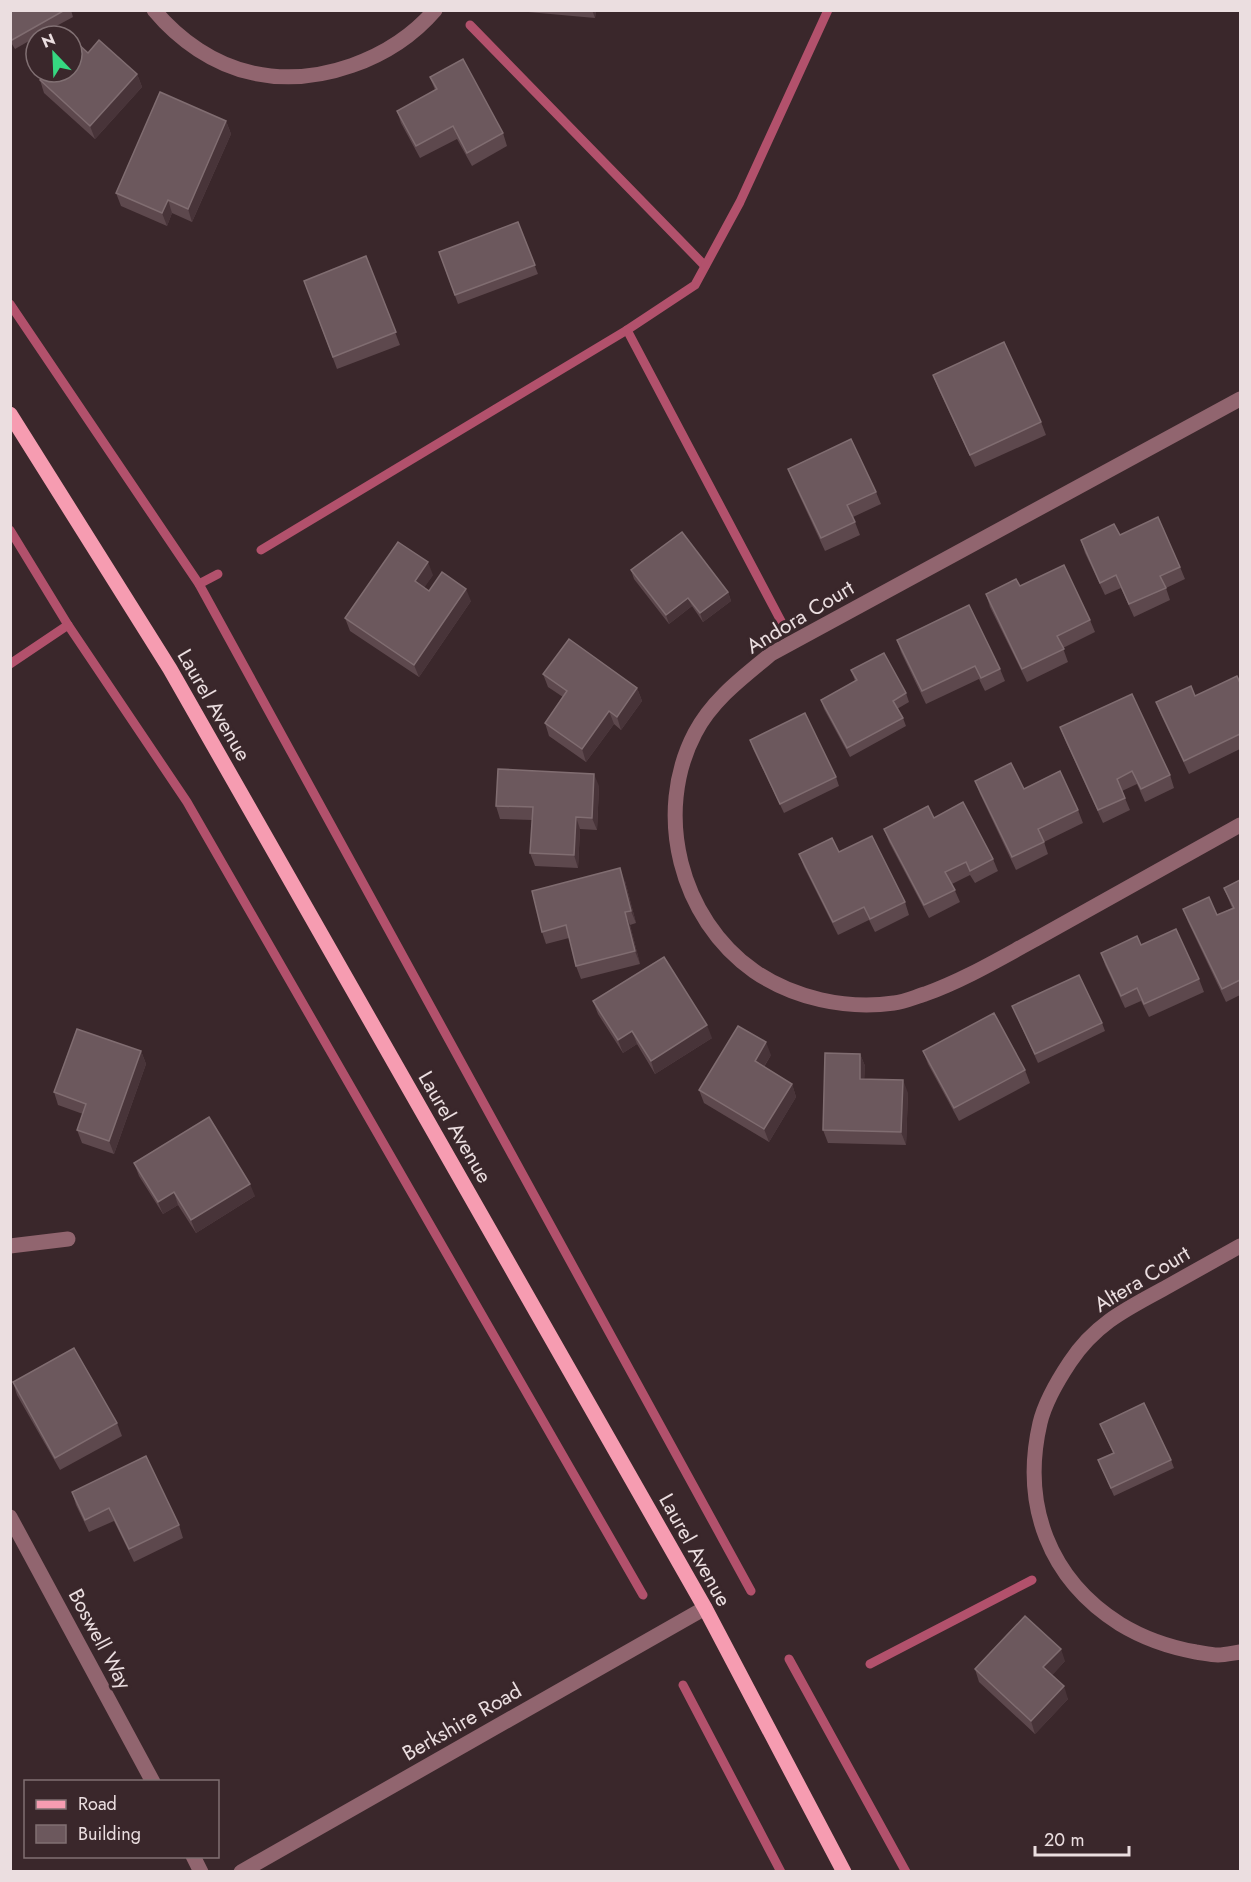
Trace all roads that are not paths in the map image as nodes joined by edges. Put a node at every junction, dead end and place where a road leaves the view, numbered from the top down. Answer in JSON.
{"nodes":[{"id":1,"x":154,"y":10,"type":"edge"},
{"id":2,"x":435,"y":10,"type":"edge"},
{"id":3,"x":1240,"y":399,"type":"edge"},
{"id":4,"x":10,"y":414,"type":"edge"},
{"id":5,"x":1240,"y":825,"type":"edge"},
{"id":6,"x":68,"y":1239,"type":"dead end"},
{"id":7,"x":10,"y":1246,"type":"edge"},
{"id":8,"x":1240,"y":1246,"type":"edge"},
{"id":9,"x":10,"y":1516,"type":"edge"},
{"id":10,"x":705,"y":1608,"type":"junction"},
{"id":11,"x":1240,"y":1652,"type":"edge"},
{"id":12,"x":152,"y":1780,"type":"edge"},
{"id":13,"x":194,"y":1858,"type":"edge"},
{"id":14,"x":201,"y":1872,"type":"edge"},
{"id":15,"x":241,"y":1872,"type":"edge"},
{"id":16,"x":844,"y":1872,"type":"edge"}],
"edges":[{"from":1,"to":2,"type":"street"},
{"from":3,"to":5,"type":"street","name":"Andora Court"},
{"from":4,"to":10,"type":"main road","name":"Laurel Avenue"},
{"from":6,"to":7,"type":"street"},
{"from":8,"to":11,"type":"street","name":"Altera Court"},
{"from":9,"to":12,"type":"street","name":"Boswell Way"},
{"from":10,"to":15,"type":"street","name":"Berkshire Road"},
{"from":10,"to":16,"type":"main road","name":"Laurel Avenue"},
{"from":13,"to":14,"type":"street"}]}
